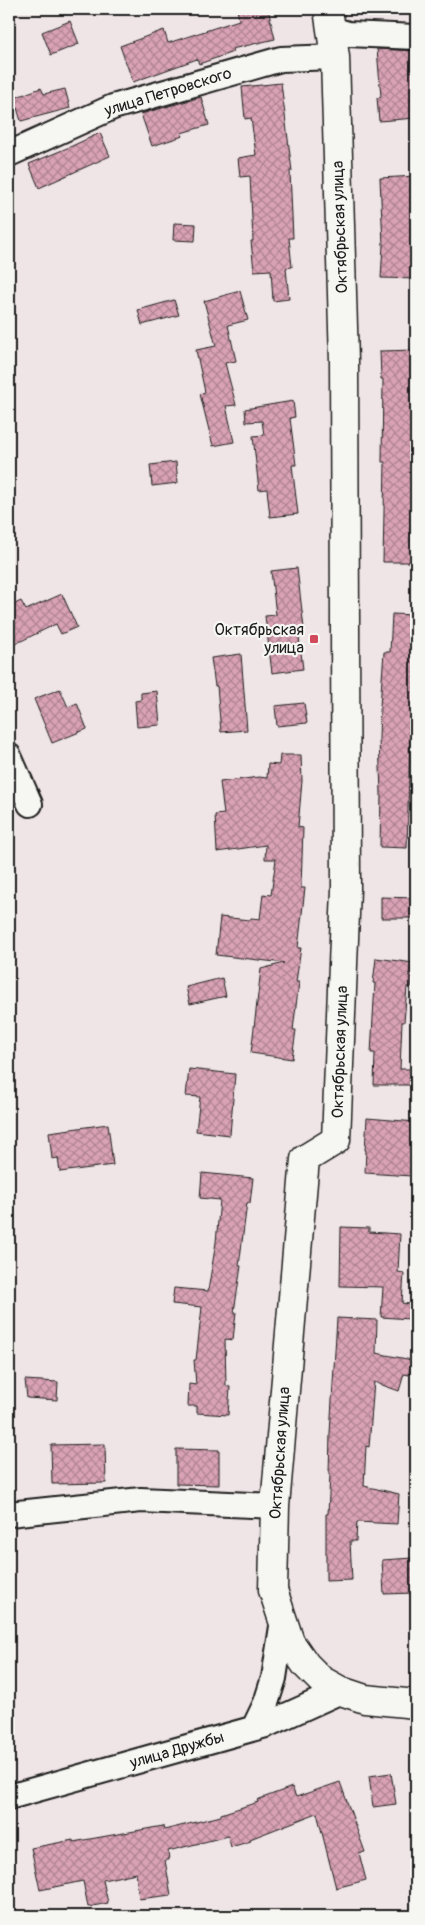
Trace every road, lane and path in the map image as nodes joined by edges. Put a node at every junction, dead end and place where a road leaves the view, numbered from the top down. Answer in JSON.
{"nodes":[{"id":1,"x":330,"y":19,"type":"edge"},
{"id":2,"x":416,"y":37,"type":"edge"},
{"id":3,"x":335,"y":57,"type":"junction"},
{"id":4,"x":9,"y":154,"type":"edge"},
{"id":5,"x":9,"y":756,"type":"edge"},
{"id":6,"x":30,"y":804,"type":"dead end"},
{"id":7,"x":275,"y":1506,"type":"junction"},
{"id":8,"x":9,"y":1514,"type":"edge"},
{"id":9,"x":283,"y":1620,"type":"junction"},
{"id":10,"x":341,"y":1691,"type":"junction"},
{"id":11,"x":416,"y":1704,"type":"edge"},
{"id":12,"x":254,"y":1728,"type":"junction"},
{"id":13,"x":9,"y":1796,"type":"edge"}],
"edges":[{"from":1,"to":2,"type":"street"},
{"from":1,"to":3,"type":"main road","name":"Октябрьская улица"},
{"from":3,"to":4,"type":"street","name":"улица Петровского"},
{"from":3,"to":7,"type":"main road","name":"Октябрьская улица"},
{"from":5,"to":6,"type":"street"},
{"from":7,"to":8,"type":"street"},
{"from":7,"to":9,"type":"main road","name":"Октябрьская улица"},
{"from":9,"to":10,"type":"main road","name":"Октябрьская улица"},
{"from":9,"to":12,"type":"street"},
{"from":10,"to":11,"type":"main road","name":"Октябрьская улица"},
{"from":10,"to":12,"type":"street","name":"улица Дружбы"},
{"from":12,"to":13,"type":"street","name":"улица Дружбы"}]}
